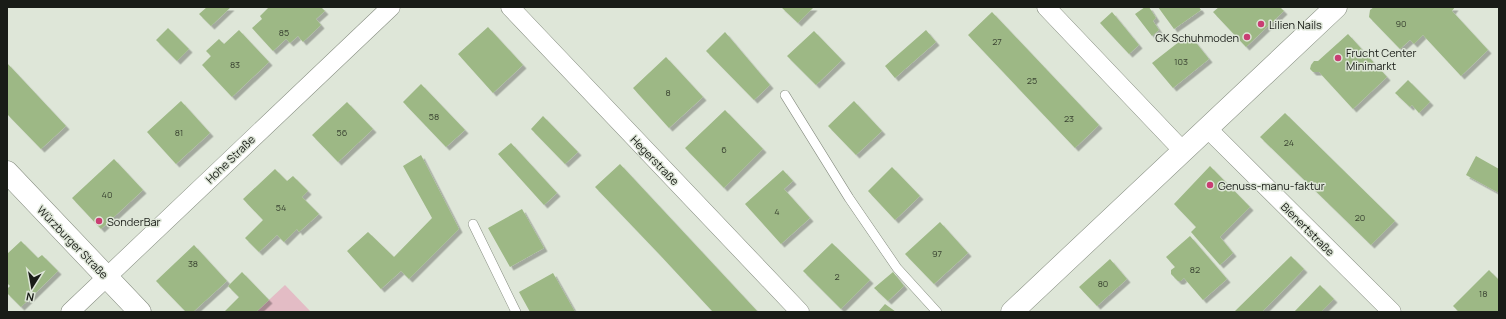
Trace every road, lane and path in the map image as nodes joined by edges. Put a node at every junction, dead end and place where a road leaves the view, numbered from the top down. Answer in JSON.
{"nodes":[{"id":1,"x":391,"y":7,"type":"edge"},
{"id":2,"x":510,"y":7,"type":"edge"},
{"id":3,"x":1046,"y":7,"type":"edge"},
{"id":4,"x":1336,"y":7,"type":"edge"},
{"id":5,"x":785,"y":95,"type":"dead end"},
{"id":6,"x":1207,"y":128,"type":"junction"},
{"id":7,"x":1183,"y":151,"type":"junction"},
{"id":8,"x":7,"y":172,"type":"edge"},
{"id":9,"x":473,"y":224,"type":"dead end"},
{"id":10,"x":107,"y":277,"type":"junction"},
{"id":11,"x":70,"y":312,"type":"edge"},
{"id":12,"x":140,"y":312,"type":"edge"},
{"id":13,"x":516,"y":312,"type":"edge"},
{"id":14,"x":800,"y":312,"type":"edge"},
{"id":15,"x":937,"y":312,"type":"edge"},
{"id":16,"x":1012,"y":312,"type":"edge"},
{"id":17,"x":1392,"y":312,"type":"edge"}],
"edges":[{"from":1,"to":10,"type":"street","name":"Hohe Straße"},
{"from":2,"to":14,"type":"street","name":"Hegerstraße"},
{"from":3,"to":7,"type":"street"},
{"from":4,"to":6,"type":"street"},
{"from":5,"to":15,"type":"lane"},
{"from":6,"to":7,"type":"street"},
{"from":6,"to":17,"type":"street","name":"Bienertstraße"},
{"from":7,"to":16,"type":"street"},
{"from":8,"to":10,"type":"street","name":"Würzburger Straße"},
{"from":9,"to":13,"type":"lane"},
{"from":10,"to":11,"type":"street","name":"Hohe Straße"},
{"from":10,"to":12,"type":"street","name":"Würzburger Straße"}]}
